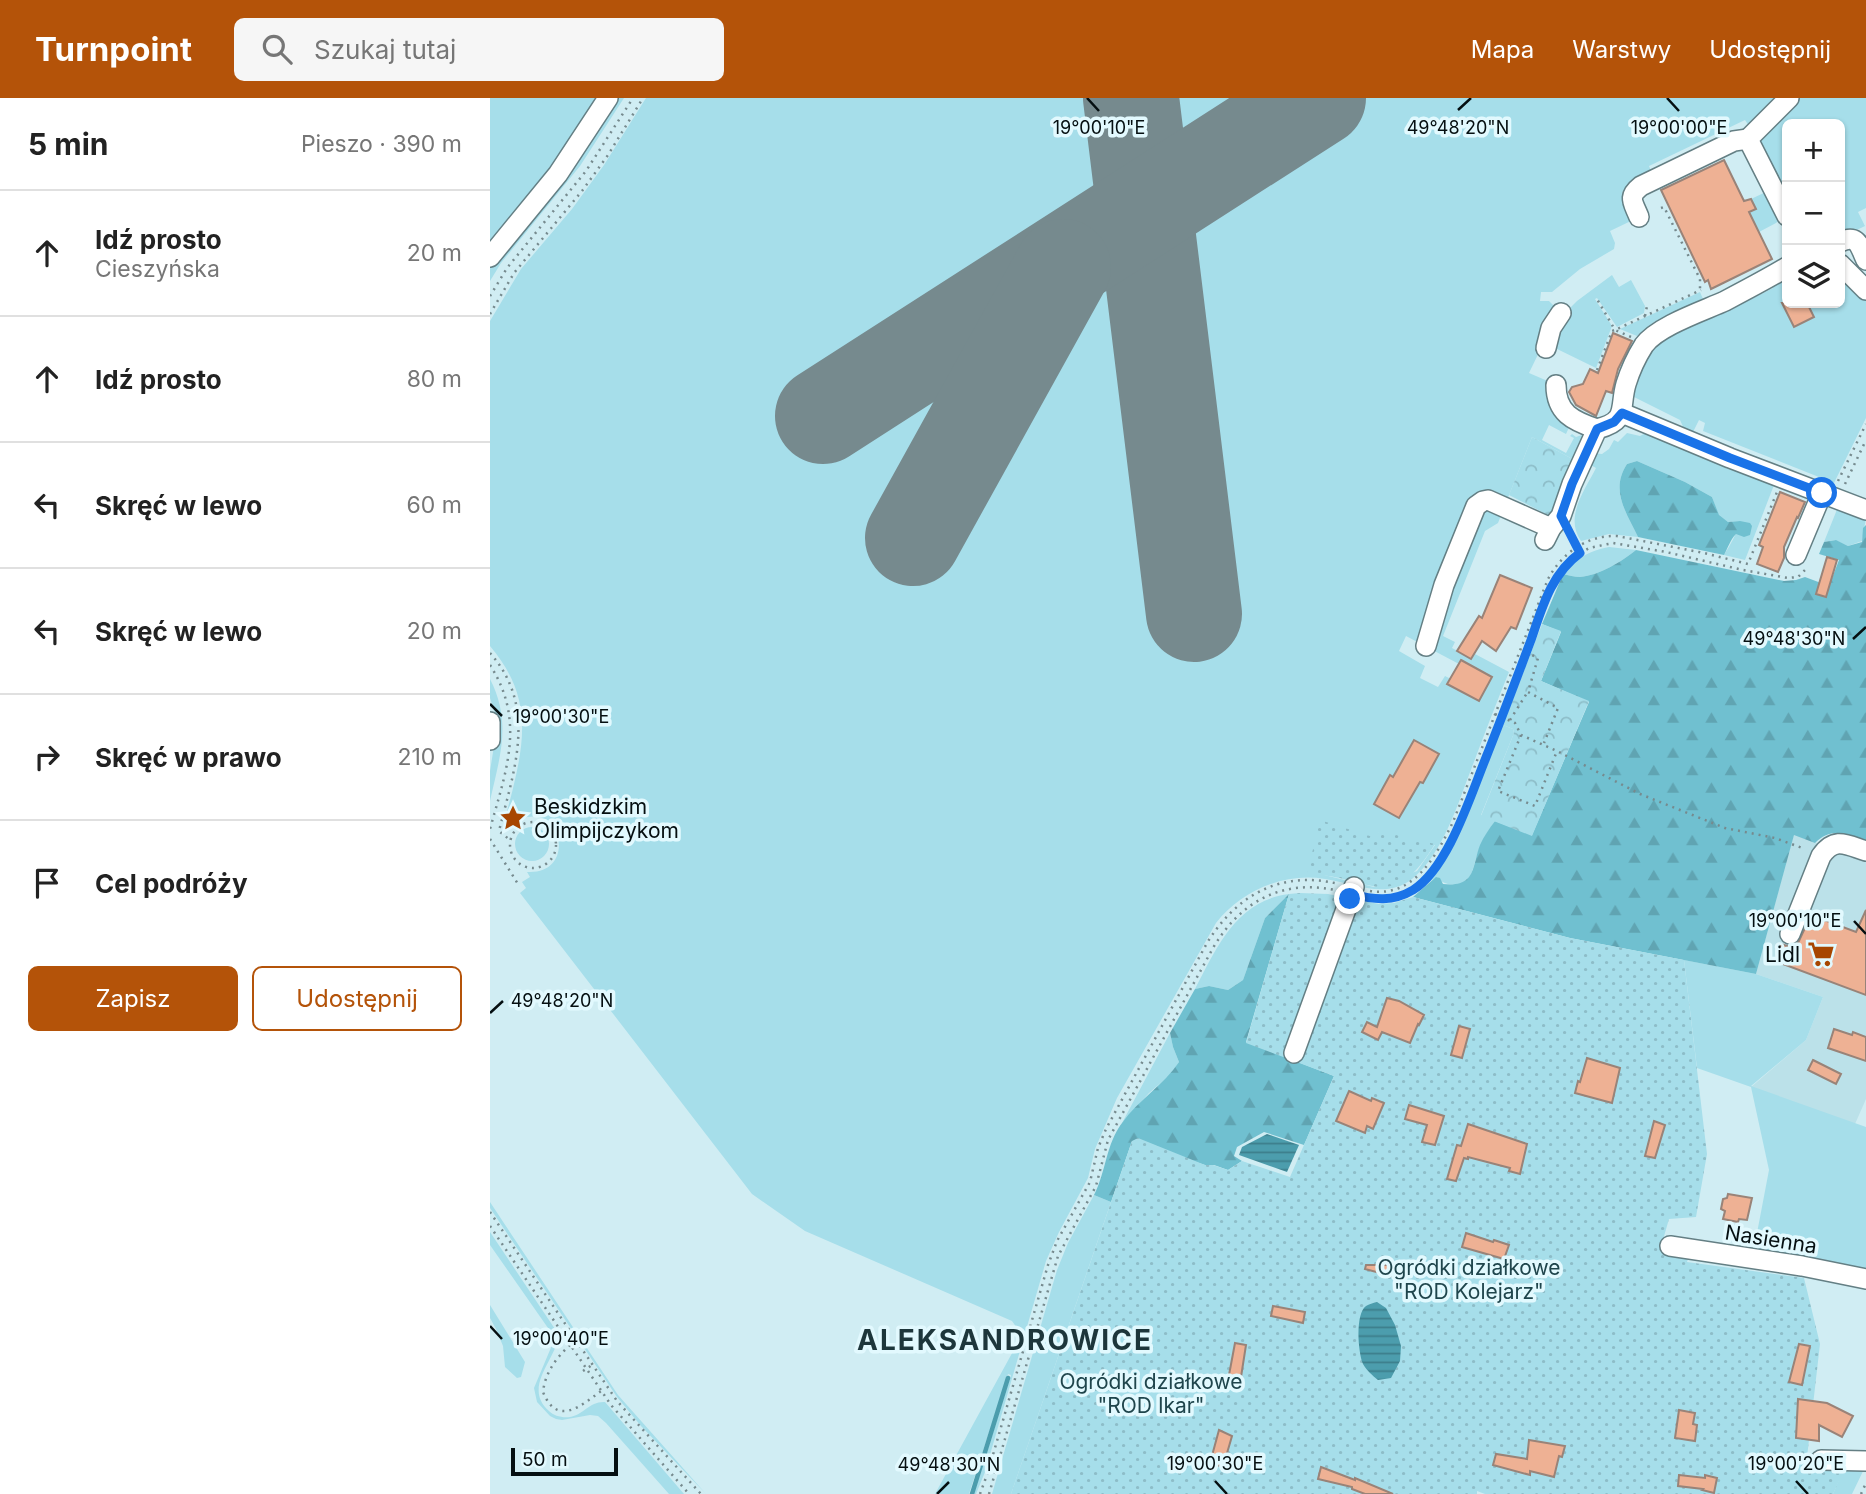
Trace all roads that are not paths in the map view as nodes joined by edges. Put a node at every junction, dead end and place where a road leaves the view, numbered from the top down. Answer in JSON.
{"nodes":[{"id":1,"x":608,"y":98,"type":"edge"},
{"id":2,"x":1790,"y":98,"type":"edge"},
{"id":3,"x":1748,"y":139,"type":"junction"},
{"id":4,"x":1782,"y":206,"type":"edge"},
{"id":5,"x":1639,"y":217,"type":"dead end"},
{"id":6,"x":1845,"y":240,"type":"edge"},
{"id":7,"x":490,"y":257,"type":"edge"},
{"id":8,"x":1866,"y":260,"type":"edge"},
{"id":9,"x":1845,"y":269,"type":"edge"},
{"id":10,"x":1782,"y":270,"type":"edge"},
{"id":11,"x":1866,"y":290,"type":"edge"},
{"id":12,"x":1561,"y":313,"type":"dead end"},
{"id":13,"x":1546,"y":348,"type":"dead end"},
{"id":14,"x":1556,"y":385,"type":"dead end"},
{"id":15,"x":1622,"y":413,"type":"junction"},
{"id":16,"x":1597,"y":429,"type":"junction"},
{"id":17,"x":1830,"y":496,"type":"junction"},
{"id":18,"x":1866,"y":510,"type":"edge"},
{"id":19,"x":1804,"y":558,"type":"road end"},
{"id":20,"x":1426,"y":646,"type":"dead end"},
{"id":21,"x":490,"y":722,"type":"edge"},
{"id":22,"x":490,"y":740,"type":"edge"},
{"id":23,"x":1866,"y":851,"type":"edge"},
{"id":24,"x":1353,"y":891,"type":"road end"},
{"id":25,"x":1790,"y":934,"type":"dead end"},
{"id":26,"x":1294,"y":1053,"type":"dead end"},
{"id":27,"x":1670,"y":1246,"type":"dead end"},
{"id":28,"x":1866,"y":1279,"type":"edge"},
{"id":29,"x":1821,"y":1460,"type":"dead end"},
{"id":30,"x":1866,"y":1461,"type":"edge"}],
"edges":[{"from":1,"to":7,"type":"street"},
{"from":2,"to":3,"type":"street"},
{"from":3,"to":4,"type":"street"},
{"from":3,"to":5,"type":"street"},
{"from":6,"to":8,"type":"street"},
{"from":9,"to":11,"type":"street"},
{"from":10,"to":15,"type":"street"},
{"from":12,"to":13,"type":"street"},
{"from":14,"to":16,"type":"street"},
{"from":15,"to":16,"type":"street"},
{"from":15,"to":17,"type":"street"},
{"from":16,"to":20,"type":"street"},
{"from":17,"to":18,"type":"street"},
{"from":17,"to":19,"type":"street"},
{"from":21,"to":22,"type":"street"},
{"from":23,"to":25,"type":"street"},
{"from":24,"to":26,"type":"street"},
{"from":27,"to":28,"type":"street","name":"Nasienna"},
{"from":29,"to":30,"type":"street"}]}
